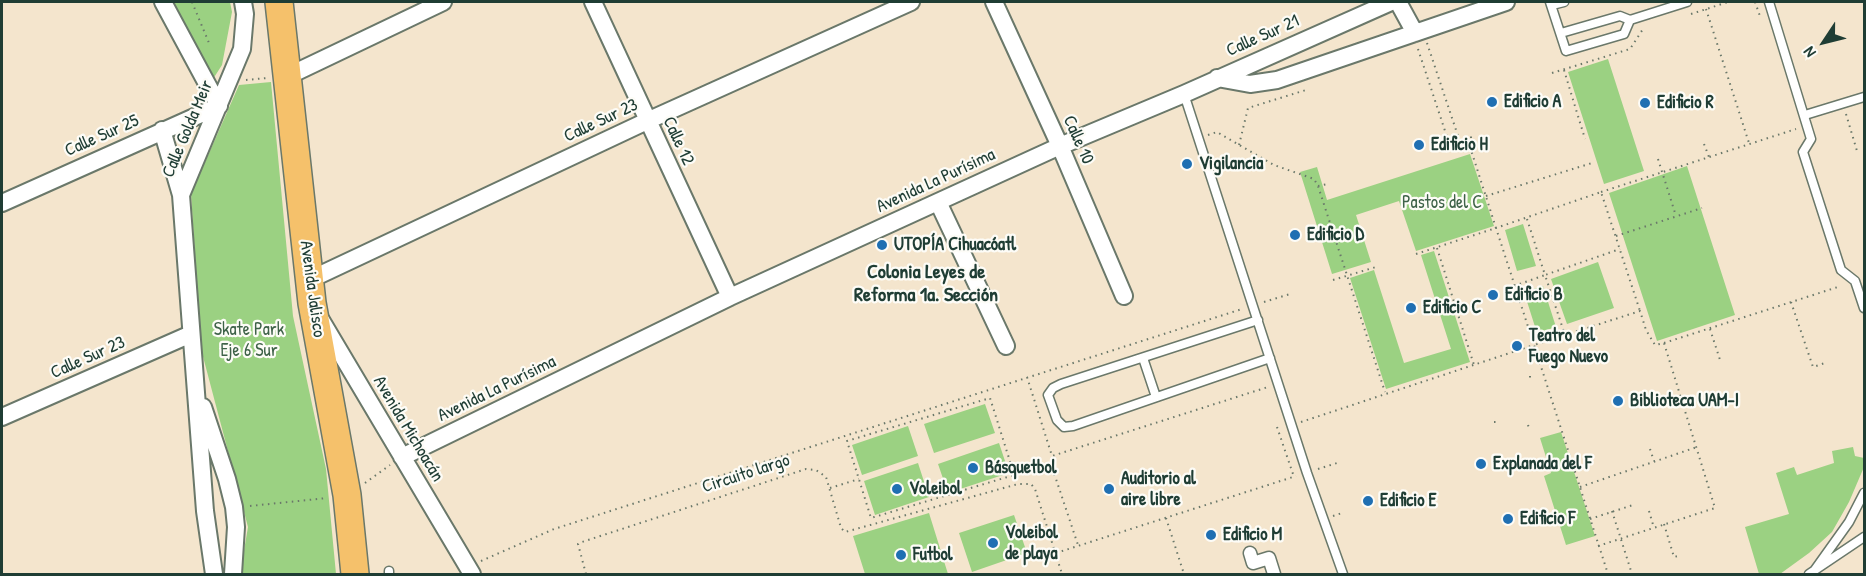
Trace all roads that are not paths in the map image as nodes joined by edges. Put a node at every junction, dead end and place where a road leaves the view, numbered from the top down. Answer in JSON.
{"nodes":[{"id":1,"x":163,"y":2,"type":"edge"},
{"id":2,"x":243,"y":2,"type":"edge"},
{"id":3,"x":279,"y":2,"type":"edge"},
{"id":4,"x":443,"y":2,"type":"edge"},
{"id":5,"x":593,"y":2,"type":"edge"},
{"id":6,"x":910,"y":2,"type":"edge"},
{"id":7,"x":994,"y":2,"type":"edge"},
{"id":8,"x":1391,"y":2,"type":"edge"},
{"id":9,"x":1398,"y":2,"type":"edge"},
{"id":10,"x":1506,"y":2,"type":"edge"},
{"id":11,"x":1564,"y":2,"type":"edge"},
{"id":12,"x":1688,"y":2,"type":"edge"},
{"id":13,"x":1769,"y":2,"type":"edge"},
{"id":14,"x":1551,"y":3,"type":"edge"},
{"id":15,"x":1630,"y":20,"type":"junction"},
{"id":16,"x":1415,"y":33,"type":"junction"},
{"id":17,"x":1561,"y":33,"type":"junction"},
{"id":18,"x":288,"y":76,"type":"junction"},
{"id":19,"x":1217,"y":78,"type":"junction"},
{"id":20,"x":1184,"y":94,"type":"junction"},
{"id":21,"x":1864,"y":98,"type":"edge"},
{"id":22,"x":219,"y":106,"type":"junction"},
{"id":23,"x":1805,"y":115,"type":"junction"},
{"id":24,"x":648,"y":121,"type":"junction"},
{"id":25,"x":162,"y":130,"type":"junction"},
{"id":26,"x":1060,"y":146,"type":"junction"},
{"id":27,"x":181,"y":195,"type":"junction"},
{"id":28,"x":938,"y":202,"type":"junction"},
{"id":29,"x":2,"y":203,"type":"edge"},
{"id":30,"x":310,"y":292,"type":"junction"},
{"id":31,"x":1124,"y":296,"type":"dead end"},
{"id":32,"x":730,"y":297,"type":"junction"},
{"id":33,"x":1864,"y":308,"type":"edge"},
{"id":34,"x":1258,"y":320,"type":"junction"},
{"id":35,"x":191,"y":334,"type":"junction"},
{"id":36,"x":1006,"y":346,"type":"dead end"},
{"id":37,"x":1143,"y":358,"type":"junction"},
{"id":38,"x":1270,"y":358,"type":"junction"},
{"id":39,"x":195,"y":381,"type":"junction"},
{"id":40,"x":1156,"y":397,"type":"junction"},
{"id":41,"x":2,"y":417,"type":"edge"},
{"id":42,"x":402,"y":457,"type":"junction"},
{"id":43,"x":1864,"y":493,"type":"edge"},
{"id":44,"x":1864,"y":537,"type":"edge"},
{"id":45,"x":1250,"y":552,"type":"dead end"},
{"id":46,"x":470,"y":571,"type":"edge"},
{"id":47,"x":1812,"y":573,"type":"edge"},
{"id":48,"x":214,"y":574,"type":"edge"},
{"id":49,"x":233,"y":574,"type":"edge"},
{"id":50,"x":355,"y":574,"type":"edge"},
{"id":51,"x":1274,"y":574,"type":"edge"},
{"id":52,"x":1343,"y":574,"type":"edge"}],
"edges":[{"from":1,"to":22,"type":"street"},
{"from":2,"to":22,"type":"street","name":"Calle Golda Meir"},
{"from":3,"to":18,"type":"main road","name":"Avenida Jalisco"},
{"from":4,"to":18,"type":"street"},
{"from":5,"to":24,"type":"street","name":"Calle 12"},
{"from":6,"to":24,"type":"street","name":"Calle Sur 23"},
{"from":7,"to":26,"type":"street","name":"Calle 10"},
{"from":8,"to":19,"type":"street","name":"Calle Sur 21"},
{"from":9,"to":16,"type":"street"},
{"from":10,"to":16,"type":"street"},
{"from":11,"to":14,"type":"lane"},
{"from":12,"to":15,"type":"lane"},
{"from":13,"to":23,"type":"lane"},
{"from":14,"to":17,"type":"lane"},
{"from":15,"to":17,"type":"lane"},
{"from":15,"to":17,"type":"lane"},
{"from":16,"to":19,"type":"street"},
{"from":18,"to":30,"type":"main road","name":"Avenida Jalisco"},
{"from":19,"to":20,"type":"street","name":"Avenida La Purísima"},
{"from":20,"to":26,"type":"street","name":"Avenida La Purísima"},
{"from":20,"to":34,"type":"lane"},
{"from":21,"to":23,"type":"lane"},
{"from":22,"to":25,"type":"street","name":"Calle Sur 25"},
{"from":22,"to":27,"type":"street","name":"Calle Golda Meir"},
{"from":23,"to":33,"type":"lane"},
{"from":24,"to":30,"type":"street","name":"Calle Sur 23"},
{"from":24,"to":32,"type":"street","name":"Calle 12"},
{"from":25,"to":27,"type":"street"},
{"from":25,"to":29,"type":"street","name":"Calle Sur 25"},
{"from":26,"to":28,"type":"street","name":"Avenida La Purísima"},
{"from":26,"to":31,"type":"street","name":"Calle 10"},
{"from":27,"to":35,"type":"street","name":"Calle Golda Meir"},
{"from":28,"to":32,"type":"street","name":"Avenida La Purísima"},
{"from":28,"to":36,"type":"street"},
{"from":30,"to":42,"type":"street","name":"Avenida Michoacán"},
{"from":30,"to":50,"type":"main road","name":"Avenida Jalisco"},
{"from":32,"to":42,"type":"street","name":"Avenida La Purísima"},
{"from":34,"to":37,"type":"lane"},
{"from":34,"to":38,"type":"lane"},
{"from":35,"to":39,"type":"street","name":"Calle Golda Meir"},
{"from":35,"to":41,"type":"street","name":"Calle Sur 23"},
{"from":37,"to":40,"type":"lane"},
{"from":37,"to":40,"type":"lane"},
{"from":38,"to":40,"type":"lane"},
{"from":38,"to":52,"type":"lane"},
{"from":39,"to":48,"type":"street","name":"Calle Golda Meir"},
{"from":39,"to":49,"type":"street","name":"Calle Golda Meir"},
{"from":42,"to":46,"type":"street","name":"Avenida Michoacán"},
{"from":43,"to":47,"type":"lane"},
{"from":44,"to":47,"type":"lane"},
{"from":45,"to":51,"type":"street"}]}
